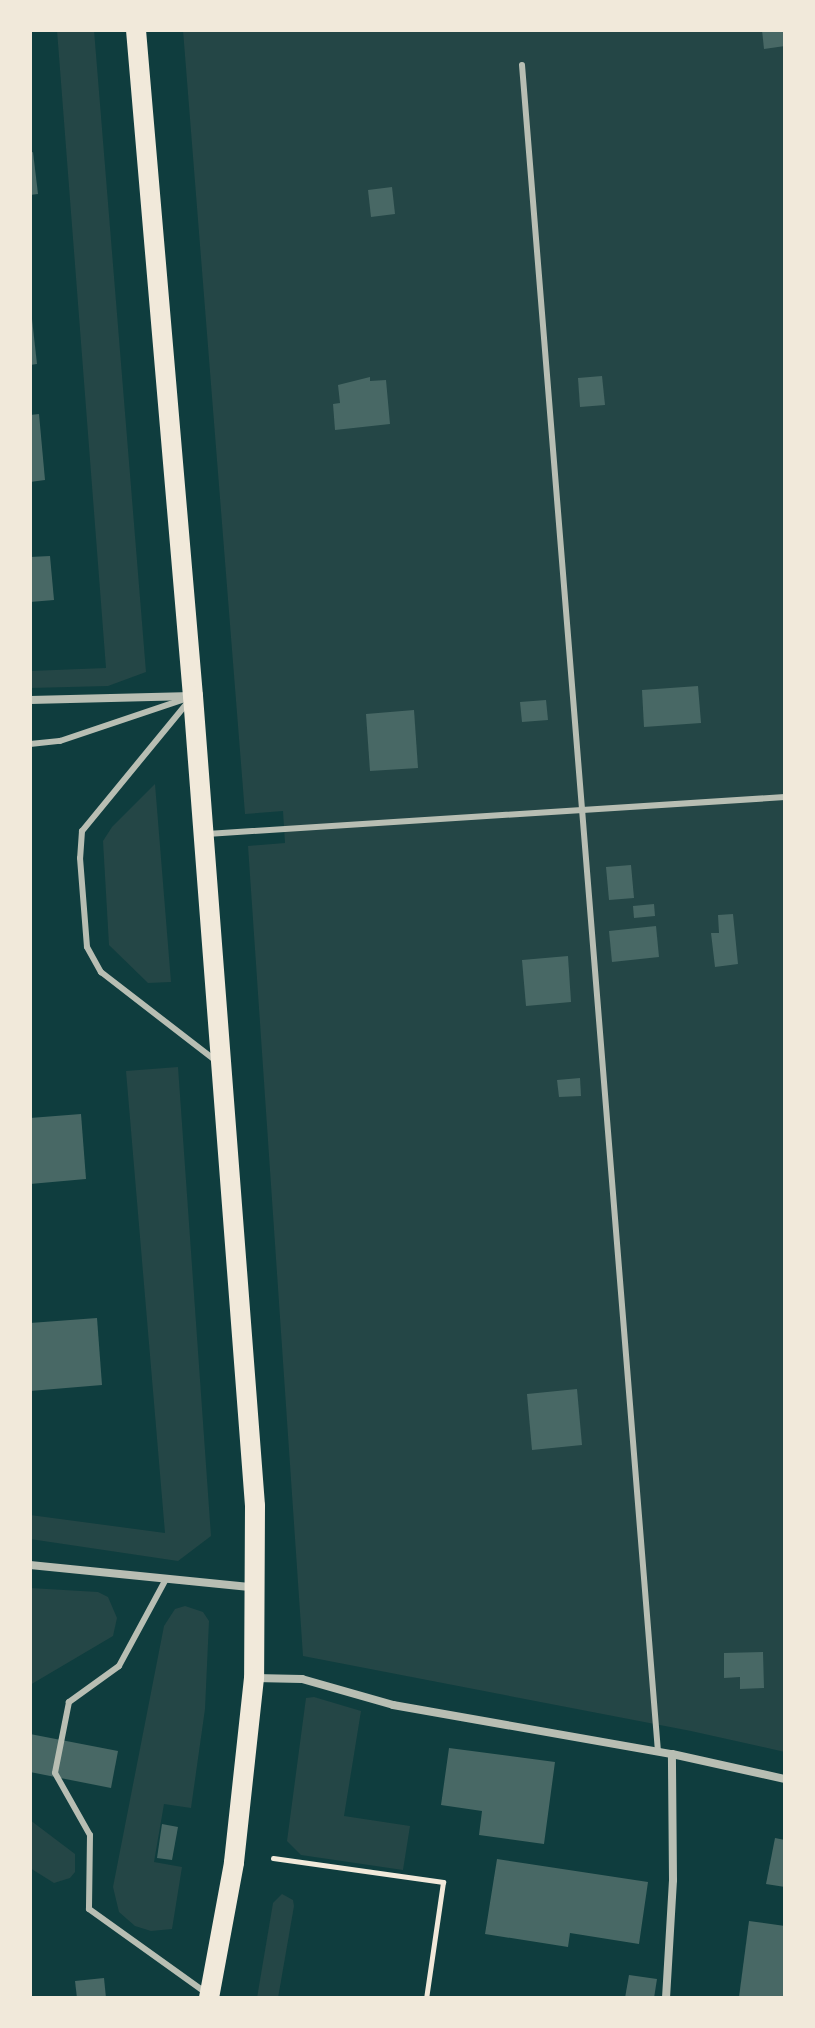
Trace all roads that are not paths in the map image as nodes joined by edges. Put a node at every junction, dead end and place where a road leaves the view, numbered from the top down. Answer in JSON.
{"nodes":[{"id":1,"x":136,"y":30,"type":"edge"},
{"id":2,"x":522,"y":65,"type":"dead end"},
{"id":3,"x":193,"y":696,"type":"junction"},
{"id":4,"x":30,"y":700,"type":"edge"},
{"id":5,"x":30,"y":744,"type":"edge"},
{"id":6,"x":785,"y":797,"type":"edge"},
{"id":7,"x":582,"y":808,"type":"junction"},
{"id":8,"x":203,"y":835,"type":"junction"},
{"id":9,"x":221,"y":1065,"type":"junction"},
{"id":10,"x":30,"y":1565,"type":"edge"},
{"id":11,"x":166,"y":1579,"type":"junction"},
{"id":12,"x":256,"y":1588,"type":"junction"},
{"id":13,"x":254,"y":1678,"type":"junction"},
{"id":14,"x":658,"y":1751,"type":"junction"},
{"id":15,"x":672,"y":1754,"type":"junction"},
{"id":16,"x":785,"y":1779,"type":"edge"},
{"id":17,"x":209,"y":1997,"type":"edge"},
{"id":18,"x":666,"y":1998,"type":"edge"}],
"edges":[{"from":1,"to":3,"type":"main road"},
{"from":2,"to":7,"type":"lane"},
{"from":3,"to":4,"type":"street"},
{"from":3,"to":5,"type":"lane"},
{"from":3,"to":8,"type":"main road"},
{"from":3,"to":9,"type":"lane"},
{"from":6,"to":7,"type":"lane"},
{"from":7,"to":8,"type":"lane"},
{"from":7,"to":14,"type":"lane"},
{"from":8,"to":9,"type":"main road"},
{"from":9,"to":12,"type":"main road"},
{"from":10,"to":11,"type":"street"},
{"from":11,"to":12,"type":"street"},
{"from":11,"to":17,"type":"lane"},
{"from":12,"to":13,"type":"main road"},
{"from":13,"to":14,"type":"street"},
{"from":13,"to":17,"type":"main road"},
{"from":14,"to":15,"type":"street"},
{"from":15,"to":16,"type":"street"},
{"from":15,"to":18,"type":"street"}]}
